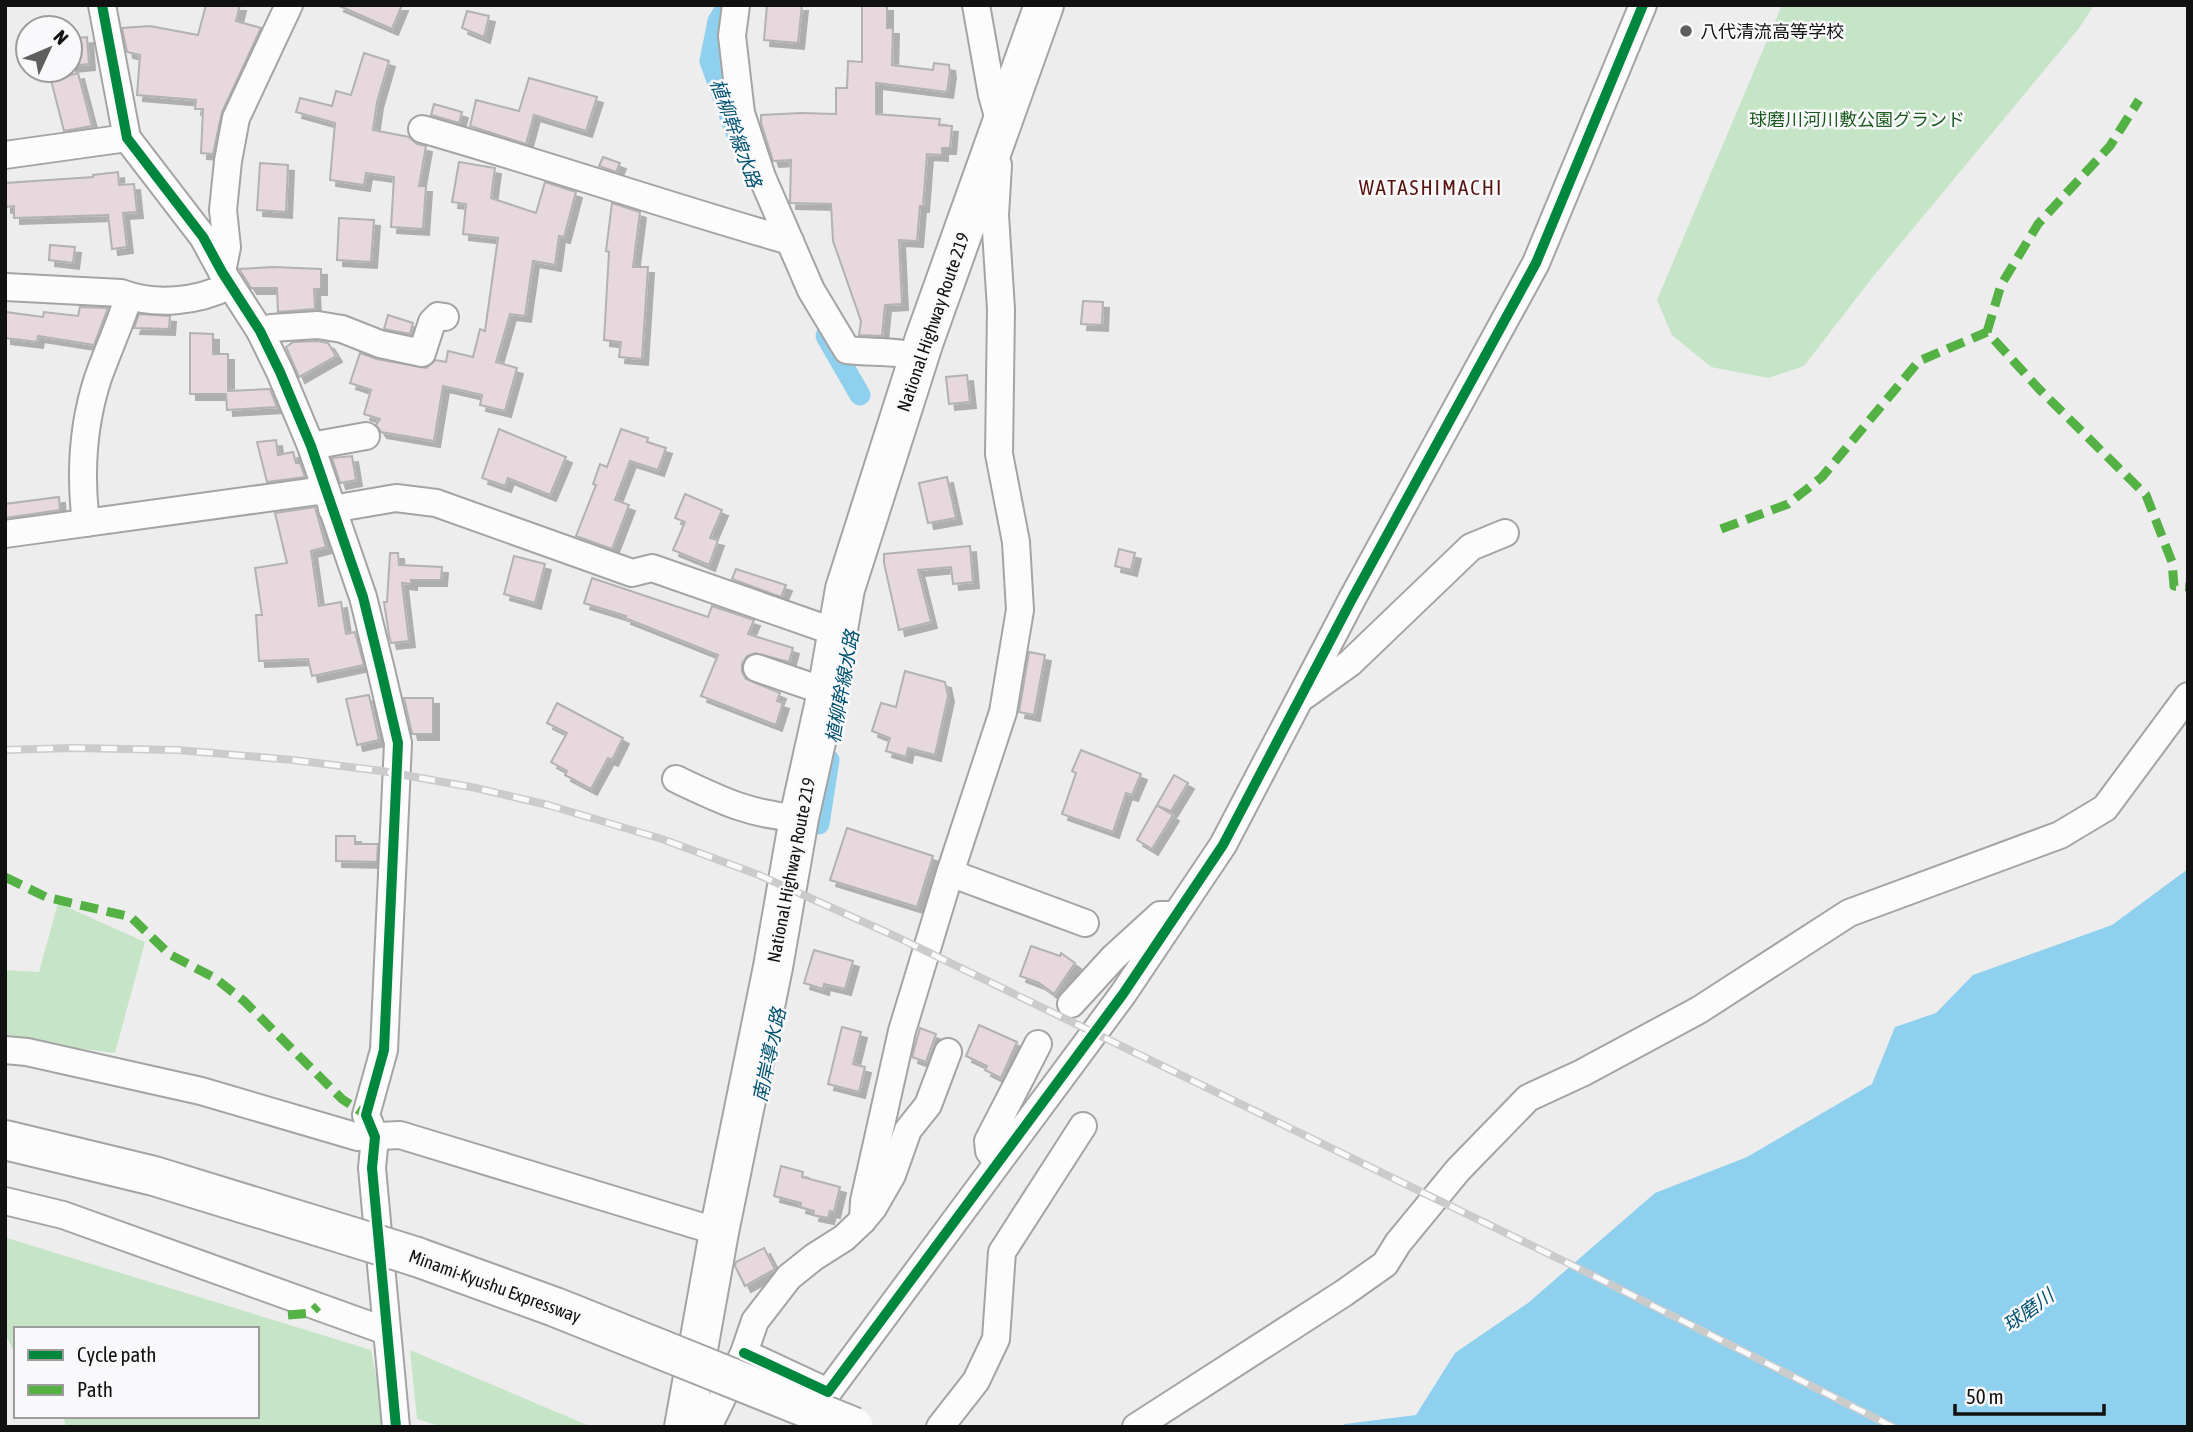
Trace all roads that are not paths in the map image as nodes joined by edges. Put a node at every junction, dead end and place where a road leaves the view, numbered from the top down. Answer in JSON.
{"nodes":[{"id":1,"x":102,"y":5,"type":"edge"},
{"id":2,"x":289,"y":5,"type":"edge"},
{"id":3,"x":736,"y":5,"type":"edge"},
{"id":4,"x":976,"y":5,"type":"edge"},
{"id":5,"x":1044,"y":5,"type":"edge"},
{"id":6,"x":1643,"y":5,"type":"edge"},
{"id":7,"x":422,"y":129,"type":"dead end"},
{"id":8,"x":1002,"y":129,"type":"junction"},
{"id":9,"x":127,"y":138,"type":"junction"},
{"id":10,"x":5,"y":155,"type":"edge"},
{"id":11,"x":790,"y":241,"type":"junction"},
{"id":12,"x":226,"y":279,"type":"junction"},
{"id":13,"x":5,"y":287,"type":"edge"},
{"id":14,"x":130,"y":296,"type":"junction"},
{"id":15,"x":444,"y":317,"type":"dead end"},
{"id":16,"x":260,"y":331,"type":"junction"},
{"id":17,"x":919,"y":357,"type":"junction"},
{"id":18,"x":366,"y":436,"type":"dead end"},
{"id":19,"x":311,"y":446,"type":"junction"},
{"id":20,"x":328,"y":500,"type":"junction"},
{"id":21,"x":86,"y":523,"type":"junction"},
{"id":22,"x":1505,"y":533,"type":"dead end"},
{"id":23,"x":5,"y":534,"type":"edge"},
{"id":24,"x":838,"y":633,"type":"junction"},
{"id":25,"x":757,"y":668,"type":"dead end"},
{"id":26,"x":828,"y":692,"type":"junction"},
{"id":27,"x":2188,"y":696,"type":"edge"},
{"id":28,"x":1300,"y":699,"type":"junction"},
{"id":29,"x":676,"y":779,"type":"dead end"},
{"id":30,"x":799,"y":818,"type":"junction"},
{"id":31,"x":950,"y":873,"type":"junction"},
{"id":32,"x":1176,"y":915,"type":"junction"},
{"id":33,"x":1085,"y":923,"type":"dead end"},
{"id":34,"x":1071,"y":1004,"type":"dead end"},
{"id":35,"x":1038,"y":1044,"type":"dead end"},
{"id":36,"x":5,"y":1050,"type":"edge"},
{"id":37,"x":948,"y":1052,"type":"dead end"},
{"id":38,"x":1083,"y":1126,"type":"dead end"},
{"id":39,"x":375,"y":1137,"type":"junction"},
{"id":40,"x":5,"y":1140,"type":"edge"},
{"id":41,"x":997,"y":1162,"type":"junction"},
{"id":42,"x":5,"y":1201,"type":"edge"},
{"id":43,"x":863,"y":1220,"type":"junction"},
{"id":44,"x":719,"y":1232,"type":"junction"},
{"id":45,"x":386,"y":1331,"type":"junction"},
{"id":46,"x":744,"y":1353,"type":"junction"},
{"id":47,"x":396,"y":1427,"type":"edge"},
{"id":48,"x":684,"y":1427,"type":"edge"},
{"id":49,"x":708,"y":1427,"type":"edge"},
{"id":50,"x":854,"y":1427,"type":"edge"},
{"id":51,"x":940,"y":1427,"type":"edge"},
{"id":52,"x":1136,"y":1427,"type":"edge"}],
"edges":[{"from":1,"to":9,"type":"street"},
{"from":2,"to":12,"type":"street"},
{"from":3,"to":11,"type":"street"},
{"from":4,"to":8,"type":"street"},
{"from":5,"to":8,"type":"highway","name":"National Highway Route 219"},
{"from":6,"to":28,"type":"street"},
{"from":7,"to":11,"type":"street"},
{"from":8,"to":17,"type":"highway","name":"National Highway Route 219"},
{"from":8,"to":31,"type":"street"},
{"from":9,"to":10,"type":"street"},
{"from":9,"to":12,"type":"street"},
{"from":11,"to":17,"type":"street"},
{"from":12,"to":14,"type":"street"},
{"from":12,"to":16,"type":"street"},
{"from":13,"to":14,"type":"street"},
{"from":14,"to":21,"type":"street"},
{"from":15,"to":16,"type":"street"},
{"from":16,"to":19,"type":"street"},
{"from":17,"to":24,"type":"highway","name":"National Highway Route 219"},
{"from":18,"to":19,"type":"street"},
{"from":19,"to":20,"type":"street"},
{"from":20,"to":21,"type":"street"},
{"from":20,"to":24,"type":"street"},
{"from":20,"to":39,"type":"street"},
{"from":21,"to":23,"type":"street"},
{"from":22,"to":28,"type":"street"},
{"from":24,"to":26,"type":"highway","name":"National Highway Route 219"},
{"from":25,"to":26,"type":"street"},
{"from":26,"to":30,"type":"highway","name":"National Highway Route 219"},
{"from":27,"to":52,"type":"street"},
{"from":28,"to":32,"type":"street"},
{"from":29,"to":30,"type":"street"},
{"from":30,"to":44,"type":"highway","name":"National Highway Route 219"},
{"from":31,"to":33,"type":"street"},
{"from":31,"to":43,"type":"street"},
{"from":32,"to":34,"type":"street"},
{"from":32,"to":41,"type":"street"},
{"from":35,"to":41,"type":"street"},
{"from":36,"to":39,"type":"street"},
{"from":37,"to":43,"type":"street"},
{"from":38,"to":51,"type":"street"},
{"from":39,"to":44,"type":"street"},
{"from":39,"to":45,"type":"street"},
{"from":40,"to":50,"type":"highway","name":"Minami-Kyushu Expressway","bridge":true},
{"from":41,"to":46,"type":"street"},
{"from":42,"to":45,"type":"street"},
{"from":43,"to":46,"type":"street"},
{"from":44,"to":48,"type":"highway","name":"National Highway Route 219"},
{"from":45,"to":47,"type":"street"},
{"from":46,"to":49,"type":"street"}]}
